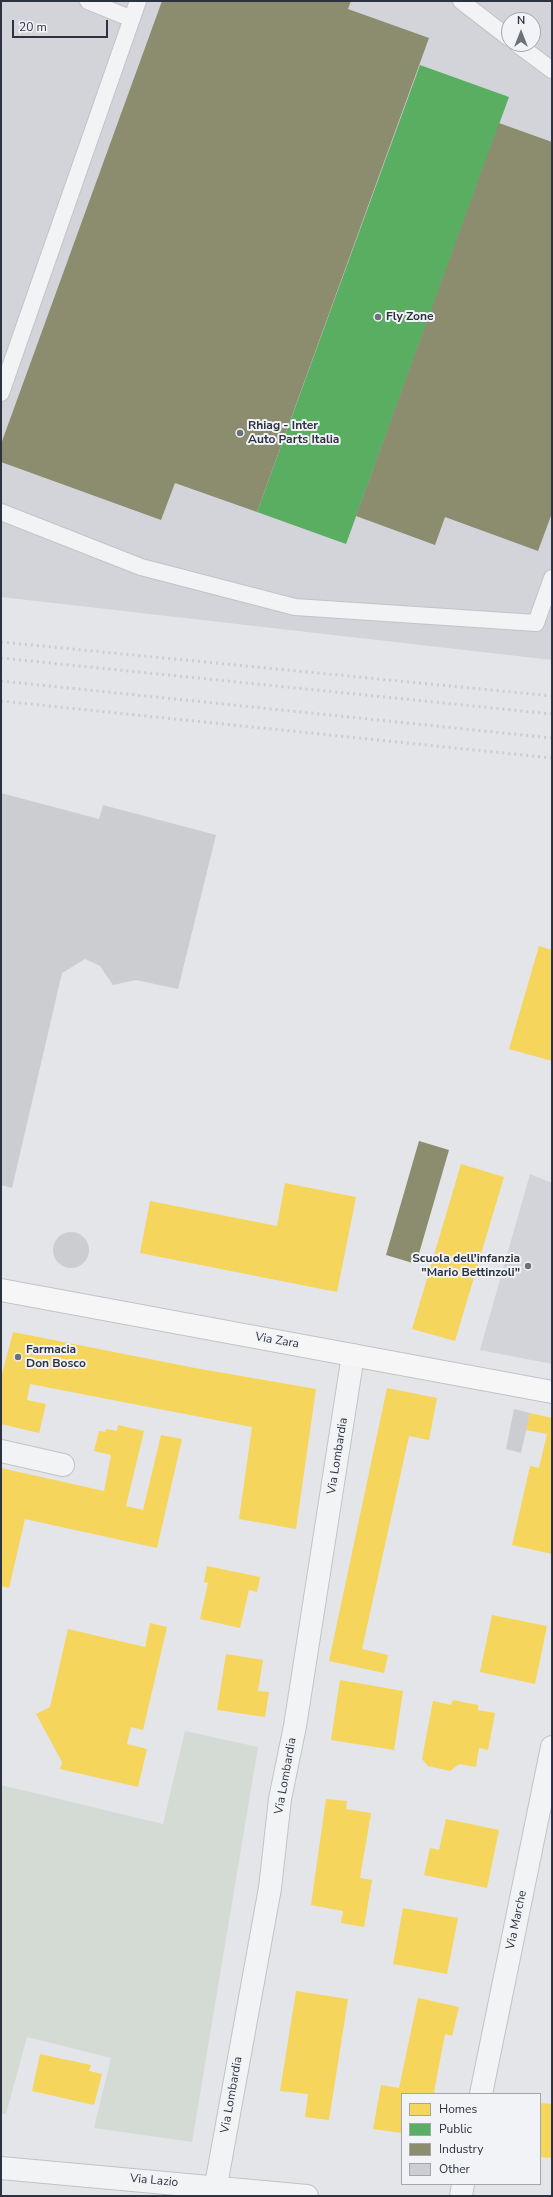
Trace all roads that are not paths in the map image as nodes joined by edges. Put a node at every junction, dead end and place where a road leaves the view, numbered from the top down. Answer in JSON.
{"nodes":[{"id":1,"x":88,"y":1,"type":"edge"},
{"id":2,"x":138,"y":1,"type":"edge"},
{"id":3,"x":461,"y":1,"type":"edge"},
{"id":4,"x":132,"y":19,"type":"junction"},
{"id":5,"x":501,"y":32,"type":"edge"},
{"id":6,"x":528,"y":52,"type":"edge"},
{"id":7,"x":552,"y":70,"type":"edge"},
{"id":8,"x":1,"y":393,"type":"edge"},
{"id":9,"x":1,"y":512,"type":"edge"},
{"id":10,"x":552,"y":578,"type":"edge"},
{"id":11,"x":1,"y":1290,"type":"edge"},
{"id":12,"x":353,"y":1355,"type":"junction"},
{"id":13,"x":552,"y":1392,"type":"edge"},
{"id":14,"x":1,"y":1451,"type":"edge"},
{"id":15,"x":63,"y":1465,"type":"dead end"},
{"id":16,"x":552,"y":1747,"type":"edge"},
{"id":17,"x":481,"y":2093,"type":"edge"},
{"id":18,"x":1,"y":2168,"type":"edge"},
{"id":19,"x":463,"y":2185,"type":"edge"},
{"id":20,"x":215,"y":2192,"type":"edge"},
{"id":21,"x":307,"y":2196,"type":"edge"},
{"id":22,"x":461,"y":2196,"type":"edge"}],
"edges":[{"from":1,"to":4,"type":"lane"},
{"from":2,"to":4,"type":"lane"},
{"from":3,"to":5,"type":"lane"},
{"from":4,"to":8,"type":"lane"},
{"from":6,"to":7,"type":"lane"},
{"from":9,"to":10,"type":"lane"},
{"from":11,"to":12,"type":"street","name":"Via Zara"},
{"from":12,"to":13,"type":"street","name":"Via Zara"},
{"from":12,"to":20,"type":"street","name":"Via Lombardia"},
{"from":14,"to":15,"type":"street"},
{"from":16,"to":17,"type":"street","name":"Via Marche"},
{"from":18,"to":20,"type":"street","name":"Via Lazio"},
{"from":19,"to":22,"type":"street"},
{"from":20,"to":21,"type":"street","name":"Via Lazio"}]}
